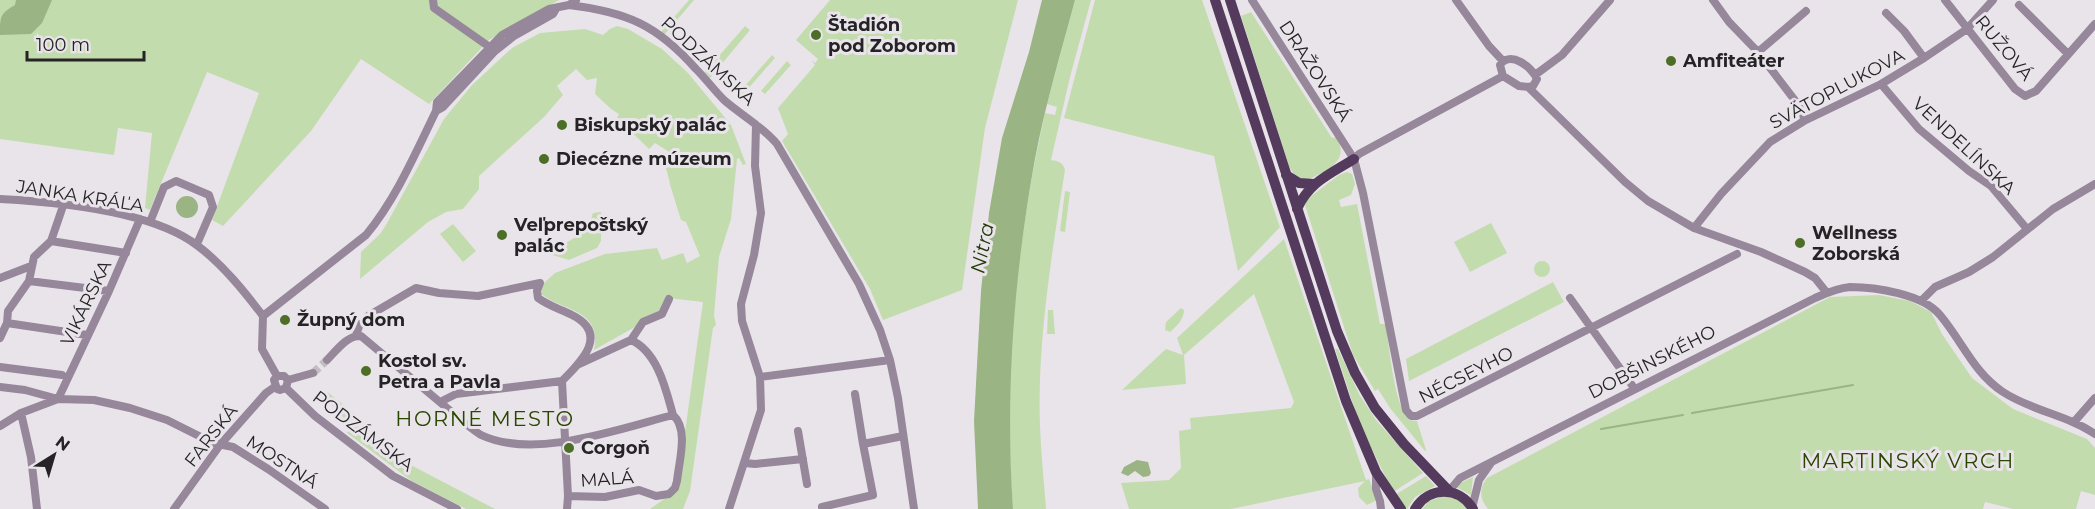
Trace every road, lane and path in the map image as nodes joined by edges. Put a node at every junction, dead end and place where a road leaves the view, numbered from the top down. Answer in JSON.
{"nodes":[{"id":1,"x":434,"y":0,"type":"edge"},
{"id":2,"x":1215,"y":0,"type":"edge"},
{"id":3,"x":1230,"y":0,"type":"edge"},
{"id":4,"x":1252,"y":0,"type":"edge"},
{"id":5,"x":1456,"y":0,"type":"edge"},
{"id":6,"x":1610,"y":0,"type":"edge"},
{"id":7,"x":1715,"y":0,"type":"edge"},
{"id":8,"x":1946,"y":0,"type":"edge"},
{"id":9,"x":1993,"y":0,"type":"edge"},
{"id":10,"x":573,"y":2,"type":"edge"},
{"id":11,"x":2019,"y":5,"type":"dead end"},
{"id":12,"x":1806,"y":11,"type":"dead end"},
{"id":13,"x":1886,"y":14,"type":"dead end"},
{"id":14,"x":2095,"y":24,"type":"edge"},
{"id":15,"x":1967,"y":29,"type":"junction"},
{"id":16,"x":492,"y":49,"type":"junction"},
{"id":17,"x":1758,"y":52,"type":"junction"},
{"id":18,"x":2068,"y":54,"type":"junction"},
{"id":19,"x":1924,"y":58,"type":"junction"},
{"id":20,"x":1503,"y":61,"type":"junction"},
{"id":21,"x":1535,"y":75,"type":"junction"},
{"id":22,"x":1503,"y":76,"type":"junction"},
{"id":23,"x":1881,"y":84,"type":"junction"},
{"id":24,"x":1528,"y":87,"type":"junction"},
{"id":25,"x":1804,"y":121,"type":"junction"},
{"id":26,"x":756,"y":125,"type":"junction"},
{"id":27,"x":1354,"y":159,"type":"junction"},
{"id":28,"x":1286,"y":175,"type":"junction"},
{"id":29,"x":1314,"y":184,"type":"junction"},
{"id":30,"x":2095,"y":184,"type":"edge"},
{"id":31,"x":0,"y":199,"type":"edge"},
{"id":32,"x":63,"y":206,"type":"junction"},
{"id":33,"x":1297,"y":209,"type":"junction"},
{"id":34,"x":140,"y":219,"type":"junction"},
{"id":35,"x":150,"y":222,"type":"junction"},
{"id":36,"x":1694,"y":228,"type":"junction"},
{"id":37,"x":2027,"y":229,"type":"junction"},
{"id":38,"x":51,"y":241,"type":"junction"},
{"id":39,"x":197,"y":244,"type":"junction"},
{"id":40,"x":126,"y":253,"type":"junction"},
{"id":41,"x":1737,"y":254,"type":"dead end"},
{"id":42,"x":31,"y":266,"type":"junction"},
{"id":43,"x":0,"y":278,"type":"edge"},
{"id":44,"x":29,"y":281,"type":"junction"},
{"id":45,"x":109,"y":291,"type":"junction"},
{"id":46,"x":1827,"y":292,"type":"junction"},
{"id":47,"x":1570,"y":298,"type":"dead end"},
{"id":48,"x":669,"y":299,"type":"dead end"},
{"id":49,"x":1921,"y":301,"type":"junction"},
{"id":50,"x":263,"y":316,"type":"junction"},
{"id":51,"x":368,"y":316,"type":"dead end"},
{"id":52,"x":7,"y":323,"type":"junction"},
{"id":53,"x":360,"y":324,"type":"dead end"},
{"id":54,"x":1591,"y":327,"type":"junction"},
{"id":55,"x":87,"y":335,"type":"junction"},
{"id":56,"x":356,"y":335,"type":"junction"},
{"id":57,"x":0,"y":338,"type":"edge"},
{"id":58,"x":631,"y":340,"type":"junction"},
{"id":59,"x":327,"y":360,"type":"tunnel mouth"},
{"id":60,"x":890,"y":360,"type":"junction"},
{"id":61,"x":578,"y":364,"type":"junction"},
{"id":62,"x":0,"y":367,"type":"edge"},
{"id":63,"x":313,"y":373,"type":"tunnel mouth"},
{"id":64,"x":62,"y":375,"type":"dead end"},
{"id":65,"x":277,"y":376,"type":"junction"},
{"id":66,"x":760,"y":377,"type":"junction"},
{"id":67,"x":562,"y":381,"type":"junction"},
{"id":68,"x":287,"y":384,"type":"junction"},
{"id":69,"x":276,"y":386,"type":"junction"},
{"id":70,"x":0,"y":387,"type":"edge"},
{"id":71,"x":1634,"y":388,"type":"junction"},
{"id":72,"x":32,"y":392,"type":"junction"},
{"id":73,"x":855,"y":394,"type":"dead end"},
{"id":74,"x":2095,"y":398,"type":"edge"},
{"id":75,"x":58,"y":399,"type":"junction"},
{"id":76,"x":440,"y":402,"type":"junction"},
{"id":77,"x":34,"y":408,"type":"junction"},
{"id":78,"x":21,"y":413,"type":"junction"},
{"id":79,"x":673,"y":415,"type":"junction"},
{"id":80,"x":2074,"y":422,"type":"junction"},
{"id":81,"x":0,"y":426,"type":"edge"},
{"id":82,"x":2093,"y":430,"type":"edge"},
{"id":83,"x":798,"y":431,"type":"dead end"},
{"id":84,"x":903,"y":436,"type":"junction"},
{"id":85,"x":566,"y":442,"type":"junction"},
{"id":86,"x":863,"y":444,"type":"junction"},
{"id":87,"x":220,"y":445,"type":"junction"},
{"id":88,"x":803,"y":459,"type":"junction"},
{"id":89,"x":1492,"y":462,"type":"junction"},
{"id":90,"x":745,"y":463,"type":"junction"},
{"id":91,"x":1376,"y":472,"type":"junction"},
{"id":92,"x":807,"y":484,"type":"dead end"},
{"id":93,"x":1449,"y":491,"type":"junction"},
{"id":94,"x":568,"y":496,"type":"junction"},
{"id":95,"x":822,"y":507,"type":"dead end"},
{"id":96,"x":1472,"y":508,"type":"edge"},
{"id":97,"x":37,"y":509,"type":"edge"},
{"id":98,"x":174,"y":509,"type":"edge"},
{"id":99,"x":325,"y":509,"type":"edge"},
{"id":100,"x":457,"y":509,"type":"edge"},
{"id":101,"x":567,"y":509,"type":"edge"},
{"id":102,"x":729,"y":509,"type":"edge"},
{"id":103,"x":914,"y":509,"type":"edge"},
{"id":104,"x":1381,"y":509,"type":"edge"},
{"id":105,"x":1401,"y":509,"type":"edge"},
{"id":106,"x":1415,"y":509,"type":"edge"}],
"edges":[{"from":1,"to":16,"type":"street"},
{"from":2,"to":91,"type":"main road"},
{"from":3,"to":28,"type":"main road"},
{"from":4,"to":27,"type":"street","name":"DRAŽOVSKÁ"},
{"from":5,"to":20,"type":"street"},
{"from":6,"to":21,"type":"street"},
{"from":7,"to":17,"type":"street"},
{"from":8,"to":15,"type":"street","name":"RUŽOVÁ"},
{"from":9,"to":15,"type":"street","name":"SVÄTOPLUKOVA"},
{"from":10,"to":16,"type":"street"},
{"from":10,"to":26,"type":"street","name":"PODZÁMSKA"},
{"from":11,"to":18,"type":"street"},
{"from":12,"to":17,"type":"street"},
{"from":13,"to":19,"type":"street","name":"SVÄTOPLUKOVA"},
{"from":14,"to":18,"type":"street","name":"RUŽOVÁ"},
{"from":15,"to":18,"type":"street","name":"RUŽOVÁ"},
{"from":15,"to":19,"type":"street","name":"SVÄTOPLUKOVA"},
{"from":16,"to":50,"type":"street"},
{"from":17,"to":25,"type":"street"},
{"from":19,"to":23,"type":"street","name":"SVÄTOPLUKOVA"},
{"from":20,"to":21,"type":"street"},
{"from":20,"to":22,"type":"street"},
{"from":21,"to":24,"type":"street"},
{"from":22,"to":24,"type":"street"},
{"from":22,"to":27,"type":"street"},
{"from":23,"to":25,"type":"street","name":"SVÄTOPLUKOVA"},
{"from":23,"to":37,"type":"street","name":"VENDELÍNSKA"},
{"from":24,"to":36,"type":"street"},
{"from":25,"to":36,"type":"street","name":"SVÄTOPLUKOVA"},
{"from":26,"to":60,"type":"street","name":"PODZÁMSKA"},
{"from":26,"to":66,"type":"street","name":"PODZÁMSKA"},
{"from":27,"to":29,"type":"main road"},
{"from":27,"to":54,"type":"street","name":"NÉCSEYHO"},
{"from":28,"to":29,"type":"main road"},
{"from":28,"to":33,"type":"main road"},
{"from":29,"to":33,"type":"main road"},
{"from":30,"to":37,"type":"street"},
{"from":31,"to":32,"type":"street","name":"JANKA KRÁĽA"},
{"from":32,"to":34,"type":"street","name":"JANKA KRÁĽA"},
{"from":32,"to":38,"type":"street"},
{"from":33,"to":93,"type":"main road"},
{"from":34,"to":35,"type":"street","name":"JANKA KRÁĽA"},
{"from":34,"to":40,"type":"street","name":"VIKÁRSKA"},
{"from":35,"to":39,"type":"street","name":"JANKA KRÁĽA"},
{"from":35,"to":39,"type":"street"},
{"from":36,"to":46,"type":"street"},
{"from":37,"to":49,"type":"street"},
{"from":38,"to":40,"type":"street"},
{"from":38,"to":42,"type":"street"},
{"from":39,"to":50,"type":"street","name":"JANKA KRÁĽA"},
{"from":40,"to":45,"type":"street","name":"VIKÁRSKA"},
{"from":41,"to":54,"type":"street","name":"NÉCSEYHO"},
{"from":42,"to":43,"type":"street"},
{"from":42,"to":44,"type":"street"},
{"from":44,"to":45,"type":"street"},
{"from":44,"to":52,"type":"street"},
{"from":45,"to":55,"type":"street","name":"VIKÁRSKA"},
{"from":46,"to":49,"type":"street","name":"DOBŠINSKÉHO"},
{"from":46,"to":71,"type":"street","name":"DOBŠINSKÉHO"},
{"from":47,"to":54,"type":"street"},
{"from":48,"to":58,"type":"street"},
{"from":49,"to":80,"type":"street"},
{"from":50,"to":65,"type":"street"},
{"from":51,"to":61,"type":"street"},
{"from":52,"to":55,"type":"street"},
{"from":52,"to":57,"type":"street"},
{"from":53,"to":56,"type":"street"},
{"from":54,"to":71,"type":"street"},
{"from":55,"to":75,"type":"street","name":"VIKÁRSKA"},
{"from":56,"to":59,"type":"street"},
{"from":56,"to":76,"type":"street"},
{"from":58,"to":61,"type":"street"},
{"from":58,"to":79,"type":"street"},
{"from":60,"to":66,"type":"street"},
{"from":60,"to":84,"type":"street","name":"PODZÁMSKA"},
{"from":61,"to":67,"type":"street"},
{"from":62,"to":64,"type":"street"},
{"from":63,"to":68,"type":"street"},
{"from":65,"to":68,"type":"street"},
{"from":65,"to":69,"type":"street"},
{"from":66,"to":90,"type":"street","name":"PODZÁMSKA"},
{"from":67,"to":76,"type":"street"},
{"from":67,"to":85,"type":"street"},
{"from":68,"to":69,"type":"street"},
{"from":68,"to":100,"type":"street","name":"PODZÁMSKA"},
{"from":69,"to":87,"type":"street","name":"FARSKÁ"},
{"from":70,"to":72,"type":"street"},
{"from":71,"to":89,"type":"street","name":"DOBŠINSKÉHO"},
{"from":72,"to":75,"type":"street"},
{"from":72,"to":77,"type":"street"},
{"from":73,"to":86,"type":"street"},
{"from":74,"to":80,"type":"street"},
{"from":75,"to":77,"type":"street"},
{"from":75,"to":87,"type":"street","name":"MOSTNÁ"},
{"from":76,"to":85,"type":"street"},
{"from":77,"to":78,"type":"street"},
{"from":78,"to":81,"type":"street"},
{"from":78,"to":97,"type":"street"},
{"from":79,"to":85,"type":"street"},
{"from":79,"to":94,"type":"street","name":"MALÁ"},
{"from":80,"to":82,"type":"street"},
{"from":83,"to":88,"type":"street"},
{"from":84,"to":86,"type":"street"},
{"from":84,"to":103,"type":"street","name":"PODZÁMSKA"},
{"from":85,"to":94,"type":"street"},
{"from":86,"to":95,"type":"street"},
{"from":87,"to":98,"type":"street","name":"FARSKÁ"},
{"from":87,"to":99,"type":"street","name":"MOSTNÁ"},
{"from":88,"to":90,"type":"street"},
{"from":88,"to":92,"type":"street"},
{"from":89,"to":93,"type":"street","name":"DOBŠINSKÉHO"},
{"from":89,"to":96,"type":"street"},
{"from":90,"to":102,"type":"street","name":"PODZÁMSKA"},
{"from":91,"to":104,"type":"street"},
{"from":91,"to":105,"type":"main road"},
{"from":93,"to":96,"type":"main road"},
{"from":93,"to":106,"type":"main road"},
{"from":94,"to":101,"type":"street"}]}
